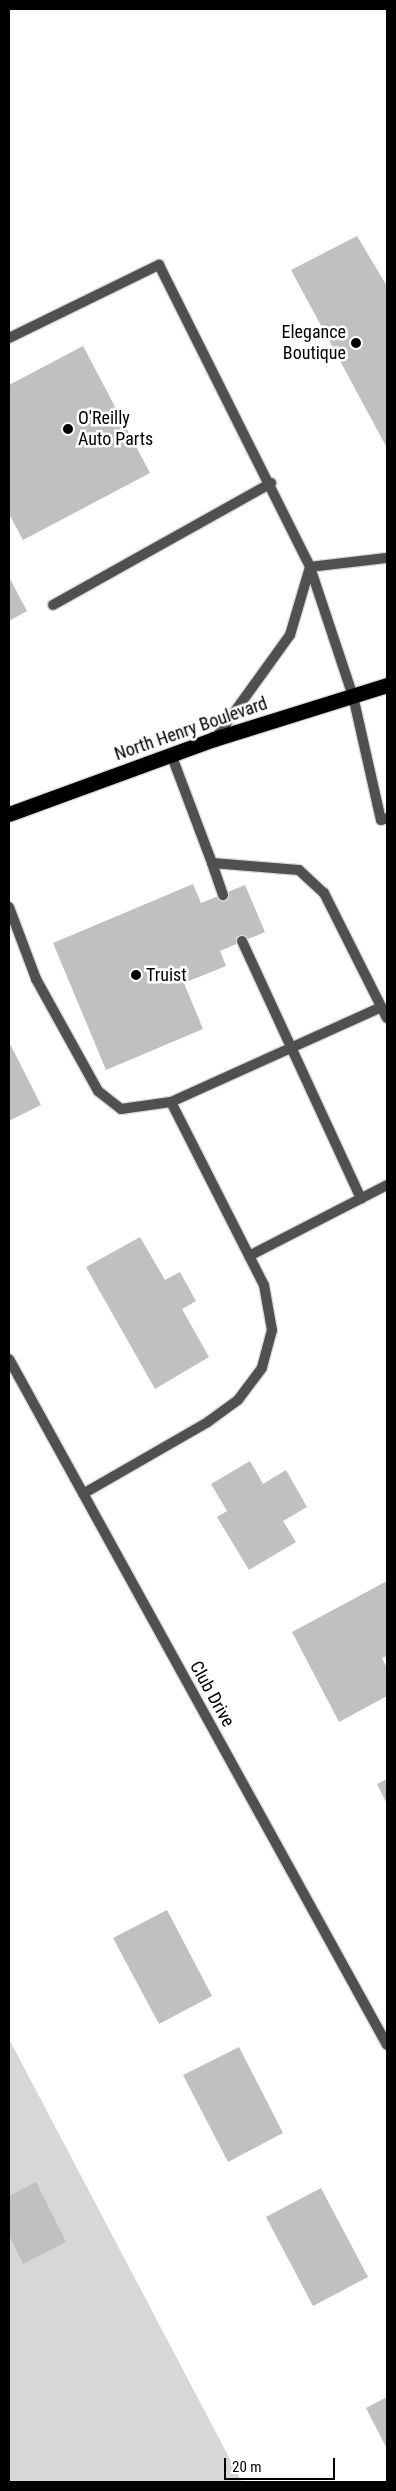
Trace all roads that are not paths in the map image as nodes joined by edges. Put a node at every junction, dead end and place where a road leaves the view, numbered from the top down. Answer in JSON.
{"nodes":[{"id":1,"x":9,"y":338,"type":"edge"},
{"id":2,"x":272,"y":483,"type":"junction"},
{"id":3,"x":387,"y":558,"type":"edge"},
{"id":4,"x":310,"y":567,"type":"junction"},
{"id":5,"x":53,"y":605,"type":"dead end"},
{"id":6,"x":387,"y":685,"type":"edge"},
{"id":7,"x":353,"y":696,"type":"junction"},
{"id":8,"x":214,"y":739,"type":"junction"},
{"id":9,"x":171,"y":754,"type":"junction"},
{"id":10,"x":9,"y":814,"type":"edge"},
{"id":11,"x":387,"y":818,"type":"edge"},
{"id":12,"x":212,"y":863,"type":"junction"},
{"id":13,"x":222,"y":894,"type":"dead end"},
{"id":14,"x":9,"y":907,"type":"edge"},
{"id":15,"x":242,"y":941,"type":"dead end"},
{"id":16,"x":382,"y":1007,"type":"junction"},
{"id":17,"x":387,"y":1018,"type":"edge"},
{"id":18,"x":290,"y":1047,"type":"junction"},
{"id":19,"x":171,"y":1102,"type":"junction"},
{"id":20,"x":387,"y":1185,"type":"edge"},
{"id":21,"x":360,"y":1199,"type":"junction"},
{"id":22,"x":249,"y":1256,"type":"junction"},
{"id":23,"x":9,"y":1359,"type":"edge"},
{"id":24,"x":83,"y":1494,"type":"junction"},
{"id":25,"x":387,"y":2045,"type":"edge"}],
"edges":[{"from":1,"to":2,"type":"street"},
{"from":2,"to":4,"type":"street"},
{"from":2,"to":5,"type":"street"},
{"from":3,"to":4,"type":"street"},
{"from":4,"to":7,"type":"street"},
{"from":4,"to":8,"type":"street"},
{"from":6,"to":7,"type":"highway","name":"North Henry Boulevard"},
{"from":7,"to":8,"type":"highway","name":"North Henry Boulevard"},
{"from":7,"to":11,"type":"street"},
{"from":8,"to":9,"type":"highway","name":"North Henry Boulevard"},
{"from":9,"to":10,"type":"highway","name":"North Henry Boulevard"},
{"from":9,"to":12,"type":"street"},
{"from":12,"to":13,"type":"street"},
{"from":12,"to":16,"type":"street"},
{"from":14,"to":19,"type":"street"},
{"from":15,"to":18,"type":"street"},
{"from":16,"to":17,"type":"street"},
{"from":16,"to":18,"type":"street"},
{"from":18,"to":19,"type":"street"},
{"from":18,"to":21,"type":"street"},
{"from":19,"to":22,"type":"street"},
{"from":20,"to":21,"type":"street"},
{"from":21,"to":22,"type":"street"},
{"from":22,"to":24,"type":"street"},
{"from":23,"to":24,"type":"street","name":"Club Drive"},
{"from":24,"to":25,"type":"street","name":"Club Drive"}]}
